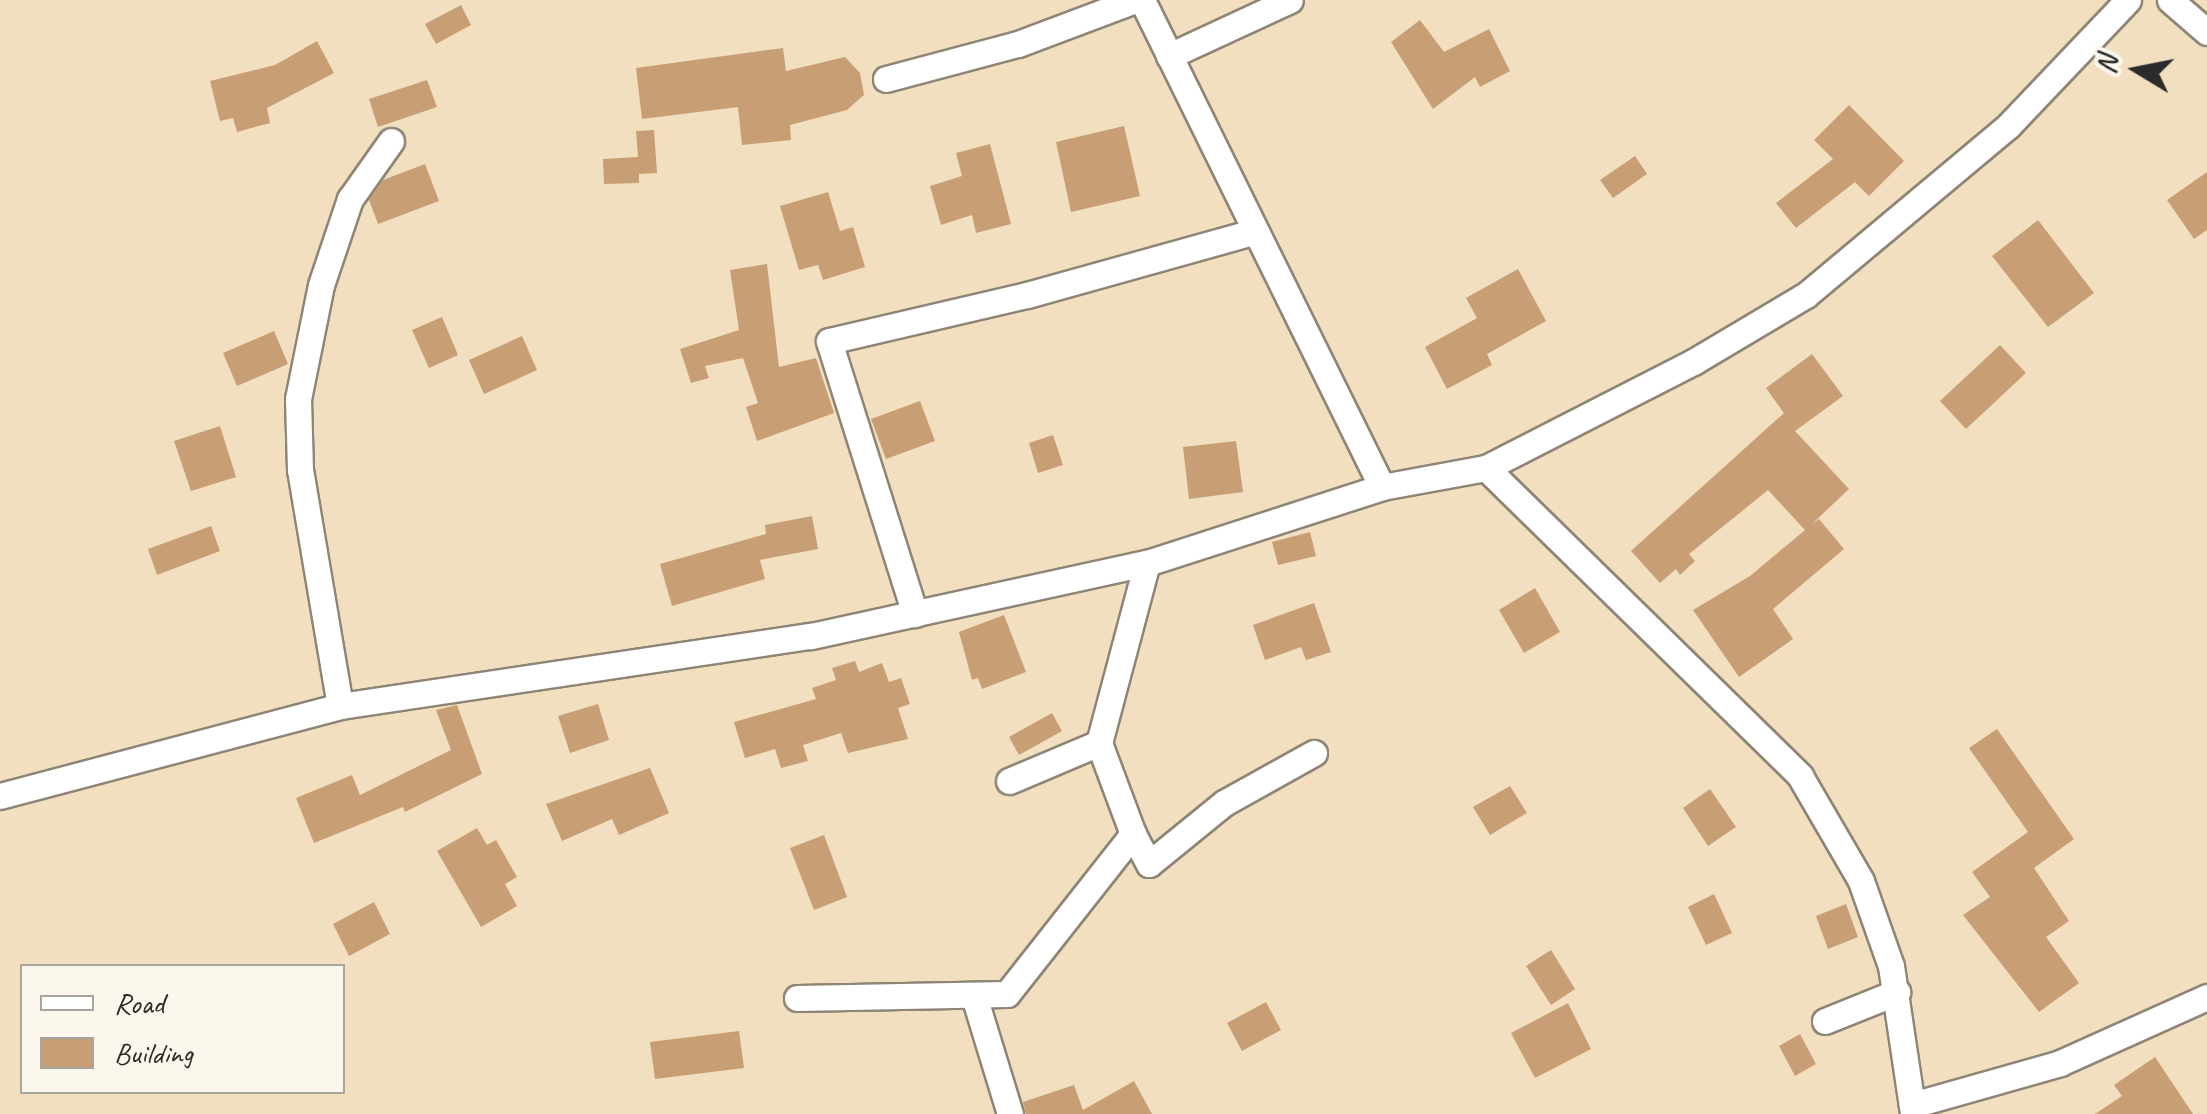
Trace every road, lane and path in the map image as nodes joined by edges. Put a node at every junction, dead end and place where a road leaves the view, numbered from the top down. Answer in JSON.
{"nodes":[{"id":1,"x":1139,"y":0,"type":"edge"},
{"id":2,"x":1290,"y":0,"type":"edge"},
{"id":3,"x":2128,"y":0,"type":"edge"},
{"id":4,"x":2170,"y":0,"type":"edge"},
{"id":5,"x":2207,"y":32,"type":"edge"},
{"id":6,"x":1168,"y":56,"type":"junction"},
{"id":7,"x":886,"y":79,"type":"dead end"},
{"id":8,"x":391,"y":141,"type":"dead end"},
{"id":9,"x":1253,"y":232,"type":"junction"},
{"id":10,"x":1486,"y":468,"type":"junction"},
{"id":11,"x":1382,"y":487,"type":"junction"},
{"id":12,"x":1147,"y":563,"type":"junction"},
{"id":13,"x":915,"y":614,"type":"junction"},
{"id":14,"x":340,"y":706,"type":"junction"},
{"id":15,"x":1099,"y":742,"type":"junction"},
{"id":16,"x":1314,"y":753,"type":"dead end"},
{"id":17,"x":1009,"y":781,"type":"dead end"},
{"id":18,"x":0,"y":796,"type":"edge"},
{"id":19,"x":1133,"y":834,"type":"junction"},
{"id":20,"x":1897,"y":992,"type":"junction"},
{"id":21,"x":974,"y":996,"type":"junction"},
{"id":22,"x":2207,"y":996,"type":"edge"},
{"id":23,"x":797,"y":998,"type":"dead end"},
{"id":24,"x":1825,"y":1021,"type":"dead end"},
{"id":25,"x":1912,"y":1109,"type":"edge"},
{"id":26,"x":1010,"y":1114,"type":"edge"}],
"edges":[{"from":1,"to":6,"type":"street"},
{"from":1,"to":7,"type":"street"},
{"from":2,"to":6,"type":"street"},
{"from":3,"to":10,"type":"street"},
{"from":4,"to":5,"type":"street"},
{"from":6,"to":9,"type":"street"},
{"from":8,"to":14,"type":"street"},
{"from":9,"to":11,"type":"street"},
{"from":9,"to":13,"type":"street"},
{"from":10,"to":11,"type":"street"},
{"from":10,"to":20,"type":"street"},
{"from":11,"to":12,"type":"street"},
{"from":12,"to":13,"type":"street"},
{"from":12,"to":15,"type":"street"},
{"from":13,"to":14,"type":"street"},
{"from":14,"to":18,"type":"street"},
{"from":15,"to":17,"type":"street"},
{"from":15,"to":19,"type":"street"},
{"from":16,"to":19,"type":"street"},
{"from":19,"to":21,"type":"street"},
{"from":20,"to":24,"type":"street"},
{"from":20,"to":25,"type":"street"},
{"from":21,"to":23,"type":"street"},
{"from":21,"to":26,"type":"street"},
{"from":22,"to":25,"type":"street"}]}
